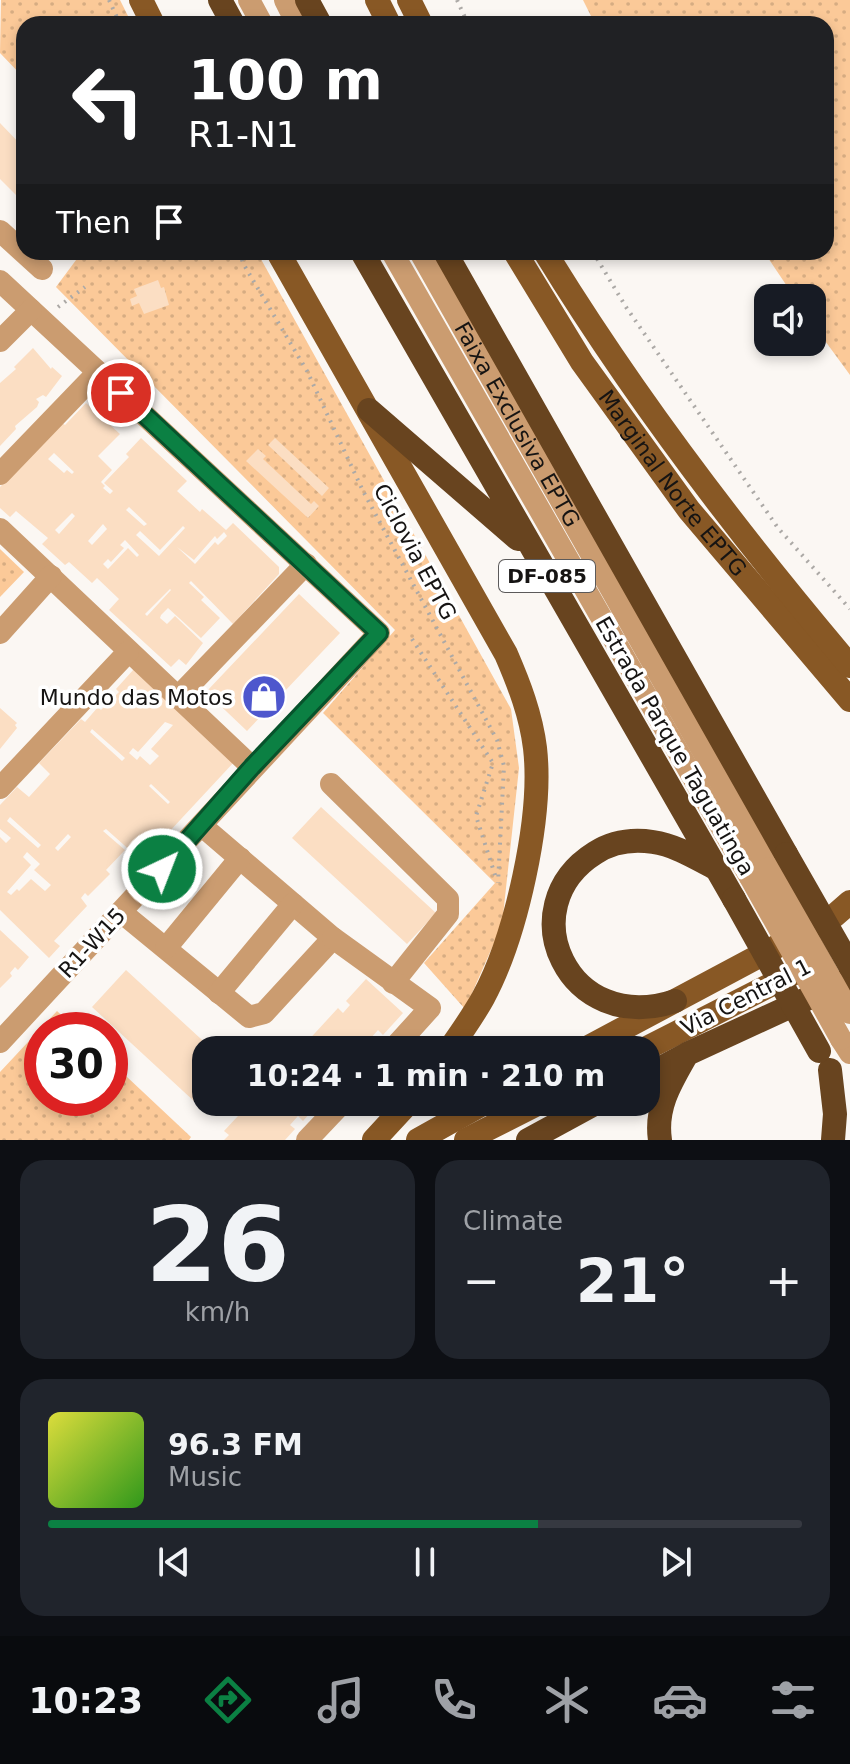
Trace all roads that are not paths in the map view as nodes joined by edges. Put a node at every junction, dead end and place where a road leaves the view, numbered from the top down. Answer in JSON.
{"nodes":[{"id":1,"x":0,"y":231,"type":"edge"},
{"id":2,"x":16,"y":245,"type":"edge"},
{"id":3,"x":32,"y":260,"type":"edge"},
{"id":4,"x":283,"y":260,"type":"edge"},
{"id":5,"x":367,"y":260,"type":"edge"},
{"id":6,"x":397,"y":260,"type":"edge"},
{"id":7,"x":425,"y":260,"type":"edge"},
{"id":8,"x":449,"y":260,"type":"edge"},
{"id":9,"x":520,"y":260,"type":"edge"},
{"id":10,"x":550,"y":260,"type":"edge"},
{"id":11,"x":42,"y":269,"type":"dead end"},
{"id":12,"x":0,"y":281,"type":"edge"},
{"id":13,"x":34,"y":314,"type":"junction"},
{"id":14,"x":0,"y":341,"type":"edge"},
{"id":15,"x":98,"y":372,"type":"junction"},
{"id":16,"x":369,"y":410,"type":"junction"},
{"id":17,"x":0,"y":474,"type":"edge"},
{"id":18,"x":0,"y":529,"type":"edge"},
{"id":19,"x":534,"y":553,"type":"junction"},
{"id":20,"x":306,"y":564,"type":"junction"},
{"id":21,"x":51,"y":576,"type":"junction"},
{"id":22,"x":0,"y":633,"type":"edge"},
{"id":23,"x":128,"y":652,"type":"junction"},
{"id":24,"x":850,"y":666,"type":"edge"},
{"id":25,"x":178,"y":697,"type":"junction"},
{"id":26,"x":850,"y":700,"type":"edge"},
{"id":27,"x":252,"y":767,"type":"junction"},
{"id":28,"x":331,"y":784,"type":"dead end"},
{"id":29,"x":0,"y":788,"type":"edge"},
{"id":30,"x":202,"y":826,"type":"junction"},
{"id":31,"x":240,"y":858,"type":"junction"},
{"id":32,"x":768,"y":866,"type":"junction"},
{"id":33,"x":715,"y":868,"type":"junction"},
{"id":34,"x":850,"y":902,"type":"edge"},
{"id":35,"x":293,"y":904,"type":"junction"},
{"id":36,"x":121,"y":912,"type":"junction"},
{"id":37,"x":333,"y":938,"type":"junction"},
{"id":38,"x":850,"y":945,"type":"edge"},
{"id":39,"x":166,"y":948,"type":"junction"},
{"id":40,"x":850,"y":966,"type":"edge"},
{"id":41,"x":850,"y":979,"type":"edge"},
{"id":42,"x":393,"y":983,"type":"junction"},
{"id":43,"x":219,"y":993,"type":"junction"},
{"id":44,"x":675,"y":1001,"type":"junction"},
{"id":45,"x":850,"y":1013,"type":"edge"},
{"id":46,"x":405,"y":1036,"type":"edge"},
{"id":47,"x":458,"y":1036,"type":"edge"},
{"id":48,"x":609,"y":1036,"type":"edge"},
{"id":49,"x":660,"y":1041,"type":"edge"},
{"id":50,"x":0,"y":1042,"type":"edge"},
{"id":51,"x":846,"y":1046,"type":"edge"},
{"id":52,"x":687,"y":1054,"type":"junction"},
{"id":53,"x":824,"y":1060,"type":"junction"},
{"id":54,"x":660,"y":1068,"type":"edge"},
{"id":55,"x":850,"y":1097,"type":"edge"},
{"id":56,"x":330,"y":1116,"type":"edge"},
{"id":57,"x":396,"y":1116,"type":"edge"},
{"id":58,"x":461,"y":1116,"type":"edge"},
{"id":59,"x":513,"y":1116,"type":"edge"},
{"id":60,"x":572,"y":1116,"type":"edge"},
{"id":61,"x":307,"y":1140,"type":"edge"},
{"id":62,"x":374,"y":1140,"type":"edge"},
{"id":63,"x":418,"y":1140,"type":"edge"},
{"id":64,"x":466,"y":1140,"type":"edge"},
{"id":65,"x":528,"y":1140,"type":"edge"},
{"id":66,"x":660,"y":1140,"type":"edge"},
{"id":67,"x":833,"y":1140,"type":"edge"}],
"edges":[{"from":1,"to":2,"type":"street"},
{"from":3,"to":11,"type":"street"},
{"from":4,"to":16,"type":"main road"},
{"from":5,"to":19,"type":"highway","name":"Estrada Parque Taguatinga","number":"DF-085"},
{"from":6,"to":32,"type":"street","name":"Faixa Exclusiva EPTG"},
{"from":7,"to":32,"type":"street","name":"Faixa Exclusiva EPTG"},
{"from":8,"to":32,"type":"highway","name":"Estrada Parque Taguatinga","number":"DF-085"},
{"from":9,"to":26,"type":"main road","name":"Marginal Norte EPTG"},
{"from":10,"to":24,"type":"main road","name":"Marginal Norte EPTG"},
{"from":12,"to":13,"type":"street"},
{"from":13,"to":14,"type":"street"},
{"from":13,"to":15,"type":"street"},
{"from":15,"to":17,"type":"street"},
{"from":15,"to":20,"type":"street"},
{"from":16,"to":19,"type":"highway"},
{"from":16,"to":47,"type":"main road"},
{"from":18,"to":21,"type":"street"},
{"from":19,"to":33,"type":"highway","name":"Estrada Parque Taguatinga","number":"DF-085"},
{"from":20,"to":25,"type":"street"},
{"from":20,"to":27,"type":"street","name":"R1-W15"},
{"from":21,"to":22,"type":"street"},
{"from":21,"to":23,"type":"street"},
{"from":23,"to":25,"type":"street"},
{"from":23,"to":29,"type":"street"},
{"from":25,"to":27,"type":"street"},
{"from":27,"to":30,"type":"street","name":"R1-W15"},
{"from":28,"to":42,"type":"street"},
{"from":30,"to":31,"type":"street"},
{"from":30,"to":36,"type":"street","name":"R1-W15"},
{"from":31,"to":35,"type":"street"},
{"from":31,"to":39,"type":"street"},
{"from":32,"to":40,"type":"highway","name":"Estrada Parque Taguatinga","number":"DF-085","bridge":true},
{"from":32,"to":45,"type":"street","name":"Faixa Exclusiva EPTG","bridge":true},
{"from":32,"to":51,"type":"street","bridge":true},
{"from":33,"to":44,"type":"highway"},
{"from":33,"to":53,"type":"highway","name":"Estrada Parque Taguatinga","number":"DF-085","bridge":true},
{"from":34,"to":44,"type":"main road"},
{"from":35,"to":37,"type":"street"},
{"from":35,"to":43,"type":"street"},
{"from":36,"to":39,"type":"street"},
{"from":36,"to":50,"type":"street","name":"R1-W15"},
{"from":37,"to":42,"type":"street"},
{"from":37,"to":43,"type":"street"},
{"from":38,"to":49,"type":"main road","name":"Via Central 1"},
{"from":39,"to":43,"type":"street"},
{"from":41,"to":52,"type":"highway"},
{"from":42,"to":46,"type":"street"},
{"from":44,"to":48,"type":"main road"},
{"from":52,"to":54,"type":"highway"},
{"from":52,"to":66,"type":"highway"},
{"from":53,"to":55,"type":"highway","name":"Estrada Parque Taguatinga","number":"DF-085"},
{"from":53,"to":67,"type":"highway"},
{"from":56,"to":61,"type":"street"},
{"from":57,"to":62,"type":"main road"},
{"from":58,"to":63,"type":"main road"},
{"from":59,"to":64,"type":"main road"},
{"from":60,"to":65,"type":"highway"}]}
